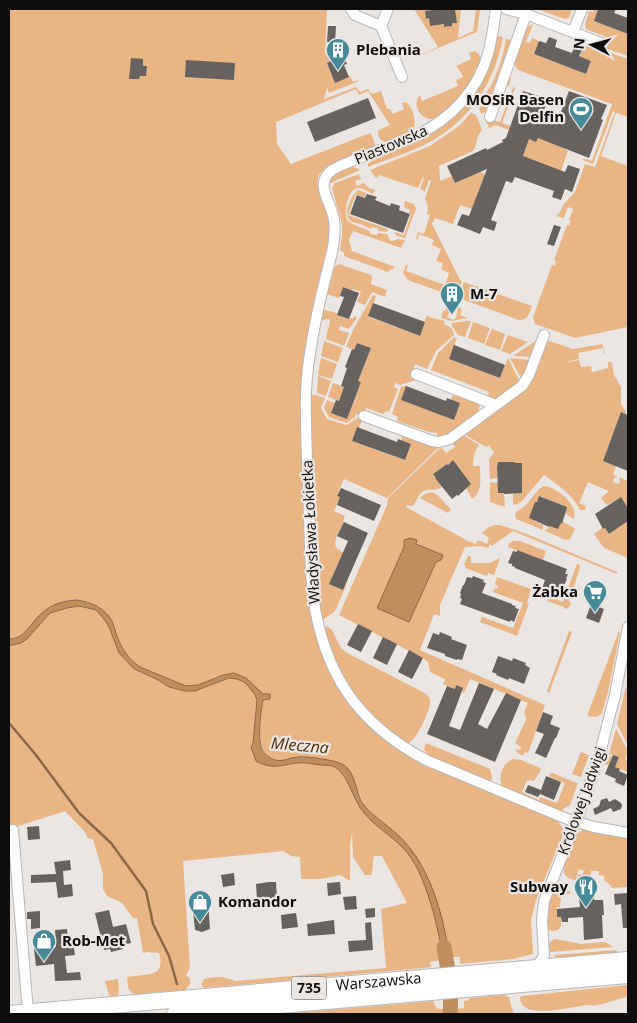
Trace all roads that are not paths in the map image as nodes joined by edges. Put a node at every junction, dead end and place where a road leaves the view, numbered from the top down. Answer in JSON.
{"nodes":[{"id":1,"x":351,"y":9,"type":"edge"},
{"id":2,"x":388,"y":9,"type":"edge"},
{"id":3,"x":496,"y":9,"type":"edge"},
{"id":4,"x":506,"y":9,"type":"edge"},
{"id":5,"x":582,"y":9,"type":"edge"},
{"id":6,"x":526,"y":14,"type":"junction"},
{"id":7,"x":381,"y":26,"type":"junction"},
{"id":8,"x":573,"y":32,"type":"junction"},
{"id":9,"x":603,"y":44,"type":"dead end"},
{"id":10,"x":402,"y":77,"type":"dead end"},
{"id":11,"x":490,"y":117,"type":"dead end"},
{"id":12,"x":331,"y":256,"type":"joint"},
{"id":13,"x":544,"y":335,"type":"dead end"},
{"id":14,"x":416,"y":374,"type":"dead end"},
{"id":15,"x":496,"y":405,"type":"junction"},
{"id":16,"x":364,"y":416,"type":"dead end"},
{"id":17,"x":628,"y":627,"type":"edge"},
{"id":18,"x":624,"y":675,"type":"edge"},
{"id":19,"x":576,"y":822,"type":"junction"},
{"id":20,"x":13,"y":830,"type":"dead end"},
{"id":21,"x":628,"y":833,"type":"edge"},
{"id":22,"x":544,"y":951,"type":"junction"},
{"id":23,"x":628,"y":960,"type":"edge"},
{"id":24,"x":564,"y":966,"type":"junction"},
{"id":25,"x":531,"y":969,"type":"junction"},
{"id":26,"x":628,"y":974,"type":"edge"},
{"id":27,"x":467,"y":982,"type":"junction"},
{"id":28,"x":431,"y":985,"type":"junction"},
{"id":29,"x":28,"y":1012,"type":"junction"},
{"id":30,"x":9,"y":1014,"type":"edge"},
{"id":31,"x":175,"y":1014,"type":"edge"}],
"edges":[{"from":1,"to":7,"type":"street"},
{"from":2,"to":7,"type":"street"},
{"from":3,"to":12,"type":"street","name":"Piastowska"},
{"from":4,"to":6,"type":"street"},
{"from":5,"to":8,"type":"street"},
{"from":6,"to":8,"type":"street"},
{"from":6,"to":11,"type":"street"},
{"from":7,"to":10,"type":"street"},
{"from":8,"to":9,"type":"street"},
{"from":12,"to":19,"type":"street","name":"Władysława Łokietka"},
{"from":13,"to":15,"type":"street"},
{"from":14,"to":15,"type":"street"},
{"from":15,"to":16,"type":"street"},
{"from":17,"to":18,"type":"street","name":"Królowej Jadwigi"},
{"from":18,"to":19,"type":"street","name":"Królowej Jadwigi"},
{"from":19,"to":21,"type":"street","name":"Władysława Łokietka"},
{"from":19,"to":22,"type":"street","name":"Królowej Jadwigi"},
{"from":20,"to":29,"type":"street"},
{"from":22,"to":24,"type":"street"},
{"from":22,"to":25,"type":"street"},
{"from":23,"to":24,"type":"main road","name":"Warszawska","number":"735"},
{"from":24,"to":25,"type":"main road","name":"Warszawska","number":"735"},
{"from":25,"to":27,"type":"main road","name":"Warszawska","number":"735"},
{"from":26,"to":27,"type":"main road","name":"Warszawska","number":"735"},
{"from":27,"to":28,"type":"main road","name":"Warszawska","number":"735"},
{"from":28,"to":29,"type":"main road","name":"Warszawska","number":"735"},
{"from":28,"to":31,"type":"main road","name":"Warszawska","number":"735"},
{"from":29,"to":30,"type":"main road","name":"Warszawska","number":"735"}]}
